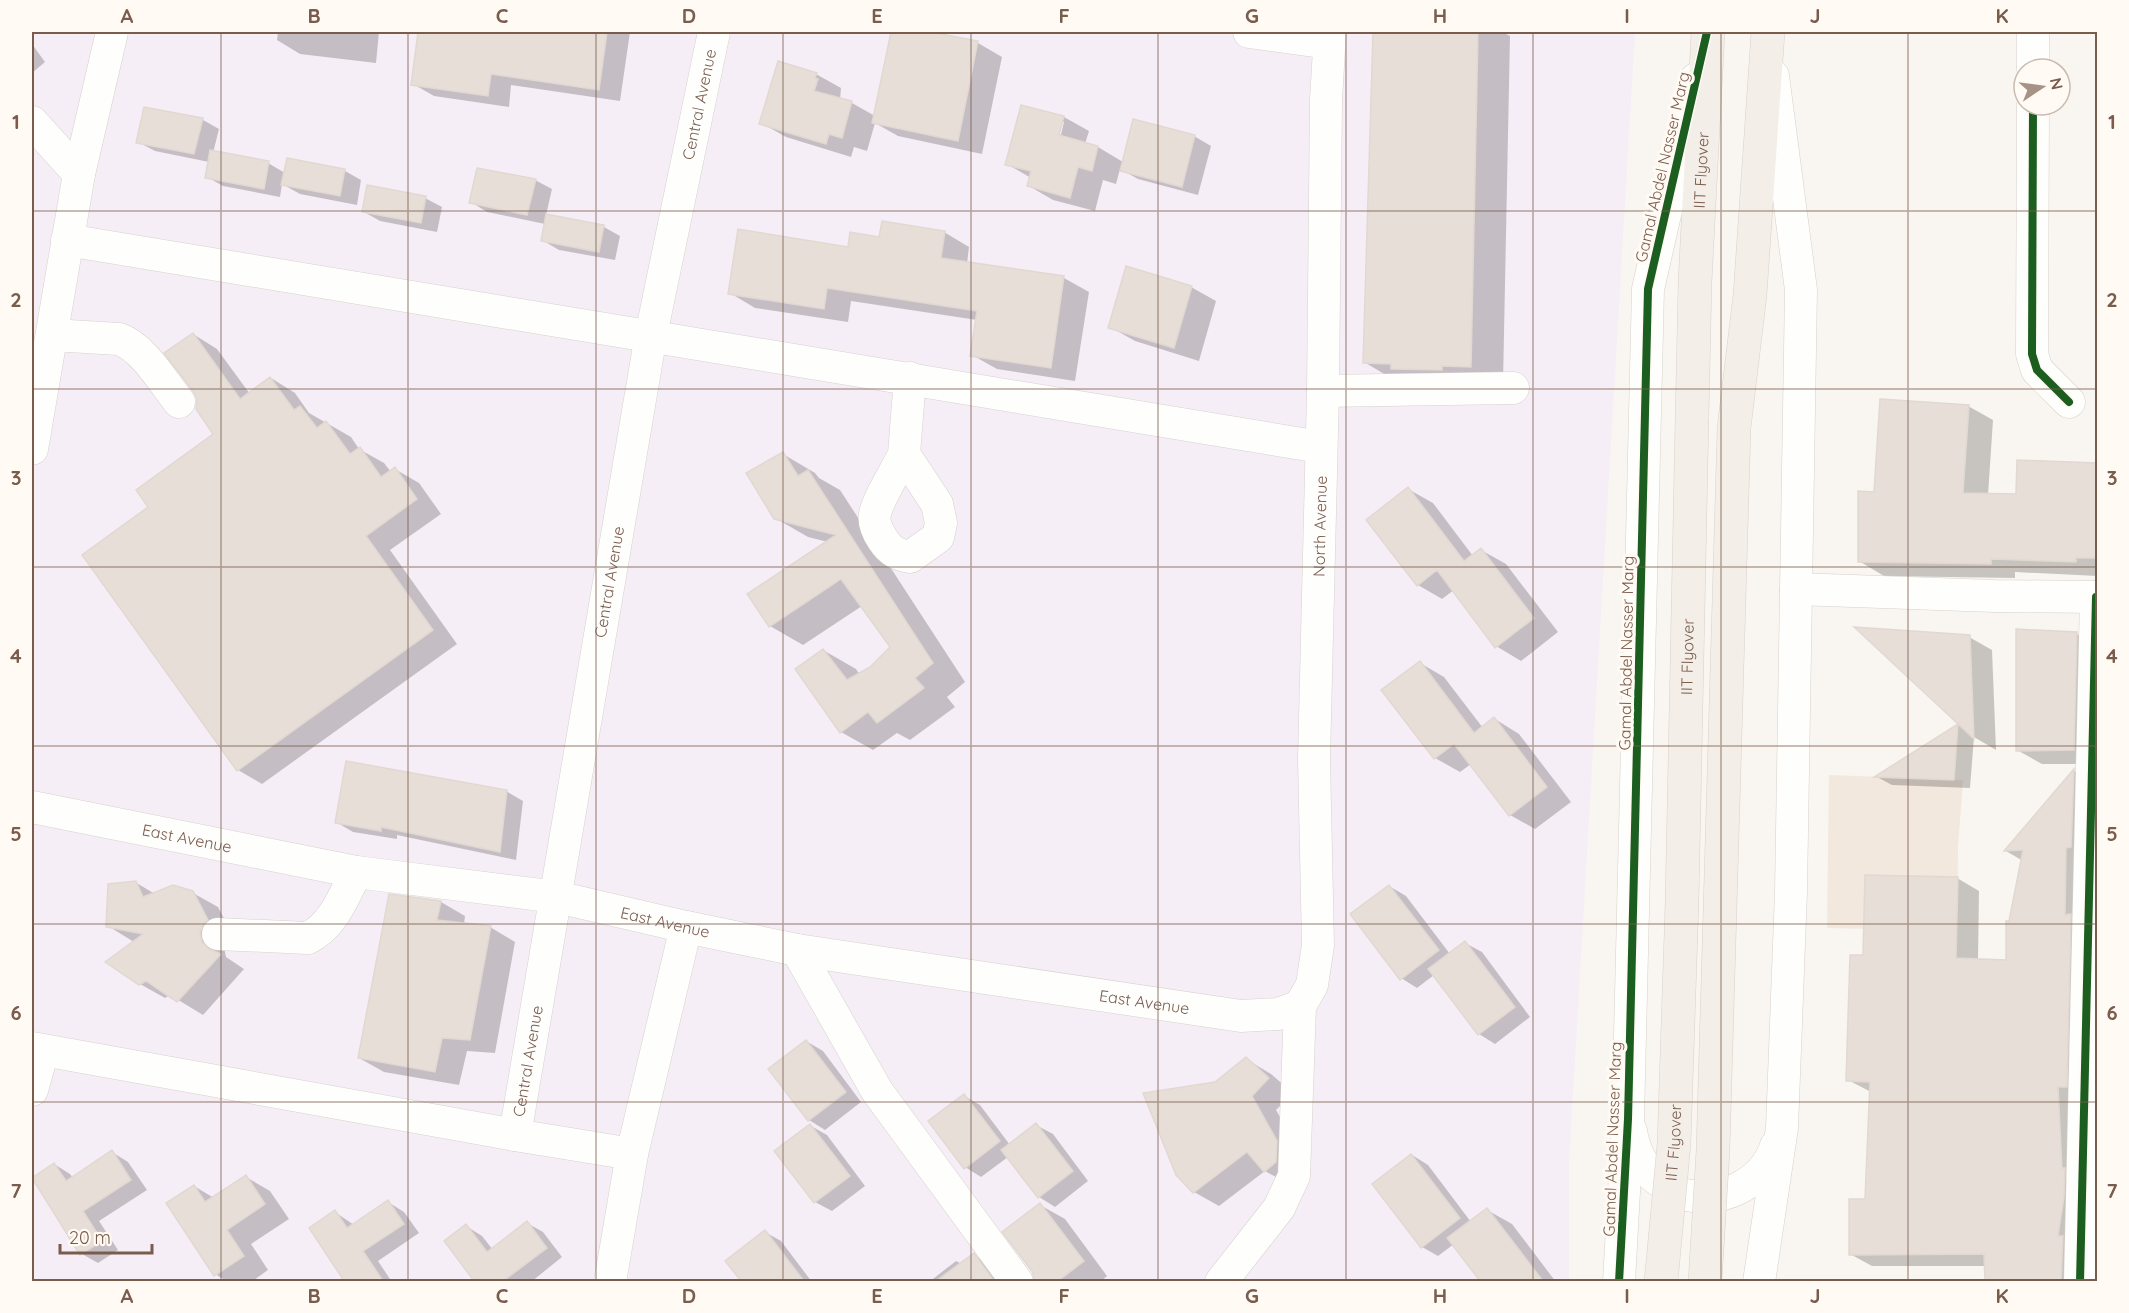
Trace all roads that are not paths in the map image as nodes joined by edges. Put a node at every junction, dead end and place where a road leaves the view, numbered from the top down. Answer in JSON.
{"nodes":[{"id":1,"x":112,"y":32,"type":"edge"},
{"id":2,"x":714,"y":32,"type":"edge"},
{"id":3,"x":1249,"y":32,"type":"edge"},
{"id":4,"x":1708,"y":32,"type":"edge"},
{"id":5,"x":2033,"y":32,"type":"edge"},
{"id":6,"x":1768,"y":33,"type":"edge"},
{"id":7,"x":1329,"y":38,"type":"edge"},
{"id":8,"x":2033,"y":57,"type":"edge"},
{"id":9,"x":2032,"y":117,"type":"edge"},
{"id":10,"x":32,"y":122,"type":"edge"},
{"id":11,"x":79,"y":174,"type":"junction"},
{"id":12,"x":67,"y":240,"type":"junction"},
{"id":13,"x":52,"y":335,"type":"junction"},
{"id":14,"x":651,"y":335,"type":"junction"},
{"id":15,"x":910,"y":378,"type":"junction"},
{"id":16,"x":1513,"y":388,"type":"dead end"},
{"id":17,"x":1323,"y":391,"type":"junction"},
{"id":18,"x":179,"y":402,"type":"dead end"},
{"id":19,"x":2069,"y":402,"type":"dead end"},
{"id":20,"x":33,"y":434,"type":"edge"},
{"id":21,"x":1320,"y":447,"type":"junction"},
{"id":22,"x":904,"y":454,"type":"dead end"},
{"id":23,"x":1796,"y":589,"type":"junction"},
{"id":24,"x":2097,"y":597,"type":"edge"},
{"id":25,"x":2095,"y":762,"type":"edge"},
{"id":26,"x":32,"y":807,"type":"edge"},
{"id":27,"x":2094,"y":869,"type":"edge"},
{"id":28,"x":357,"y":872,"type":"junction"},
{"id":29,"x":557,"y":897,"type":"junction"},
{"id":30,"x":686,"y":927,"type":"junction"},
{"id":31,"x":218,"y":934,"type":"dead end"},
{"id":32,"x":797,"y":950,"type":"junction"},
{"id":33,"x":1300,"y":1006,"type":"junction"},
{"id":34,"x":37,"y":1049,"type":"edge"},
{"id":35,"x":32,"y":1090,"type":"edge"},
{"id":36,"x":1628,"y":1119,"type":"junction"},
{"id":37,"x":1782,"y":1128,"type":"junction"},
{"id":38,"x":515,"y":1135,"type":"junction"},
{"id":39,"x":632,"y":1154,"type":"junction"},
{"id":40,"x":610,"y":1281,"type":"edge"},
{"id":41,"x":1017,"y":1281,"type":"edge"},
{"id":42,"x":1221,"y":1281,"type":"edge"},
{"id":43,"x":1619,"y":1281,"type":"edge"},
{"id":44,"x":1661,"y":1281,"type":"edge"},
{"id":45,"x":1705,"y":1281,"type":"edge"},
{"id":46,"x":1759,"y":1281,"type":"edge"},
{"id":47,"x":2080,"y":1281,"type":"edge"}],
"edges":[{"from":1,"to":11,"type":"street"},
{"from":2,"to":14,"type":"street","name":"Central Avenue"},
{"from":3,"to":7,"type":"street"},
{"from":4,"to":36,"type":"street","name":"Gamal Abdel Nasser Marg"},
{"from":4,"to":44,"type":"main road","name":"IIT Flyover","bridge":true},
{"from":5,"to":8,"type":"street"},
{"from":6,"to":23,"type":"street"},
{"from":6,"to":45,"type":"main road","bridge":true},
{"from":7,"to":17,"type":"street","name":"North Avenue"},
{"from":9,"to":19,"type":"street"},
{"from":10,"to":11,"type":"street"},
{"from":11,"to":12,"type":"street"},
{"from":12,"to":13,"type":"street"},
{"from":12,"to":14,"type":"street"},
{"from":13,"to":18,"type":"street"},
{"from":13,"to":20,"type":"street"},
{"from":14,"to":15,"type":"street"},
{"from":14,"to":29,"type":"street","name":"Central Avenue"},
{"from":15,"to":21,"type":"street"},
{"from":15,"to":22,"type":"street"},
{"from":16,"to":17,"type":"street"},
{"from":17,"to":21,"type":"street","name":"North Avenue"},
{"from":21,"to":33,"type":"street","name":"North Avenue"},
{"from":23,"to":24,"type":"street"},
{"from":23,"to":37,"type":"street"},
{"from":24,"to":25,"type":"street"},
{"from":25,"to":27,"type":"street"},
{"from":26,"to":28,"type":"street","name":"East Avenue"},
{"from":27,"to":47,"type":"street"},
{"from":28,"to":29,"type":"street","name":"East Avenue"},
{"from":28,"to":31,"type":"street"},
{"from":29,"to":30,"type":"street","name":"East Avenue"},
{"from":29,"to":38,"type":"street","name":"Central Avenue"},
{"from":30,"to":32,"type":"street","name":"East Avenue"},
{"from":30,"to":39,"type":"street"},
{"from":32,"to":33,"type":"street","name":"East Avenue"},
{"from":32,"to":41,"type":"street"},
{"from":33,"to":42,"type":"street"},
{"from":34,"to":35,"type":"street"},
{"from":34,"to":38,"type":"street","name":"Central Avenue"},
{"from":36,"to":37,"type":"street"},
{"from":36,"to":43,"type":"street","name":"Gamal Abdel Nasser Marg"},
{"from":37,"to":46,"type":"street"},
{"from":38,"to":39,"type":"street","name":"Central Avenue"},
{"from":39,"to":40,"type":"street"}]}
